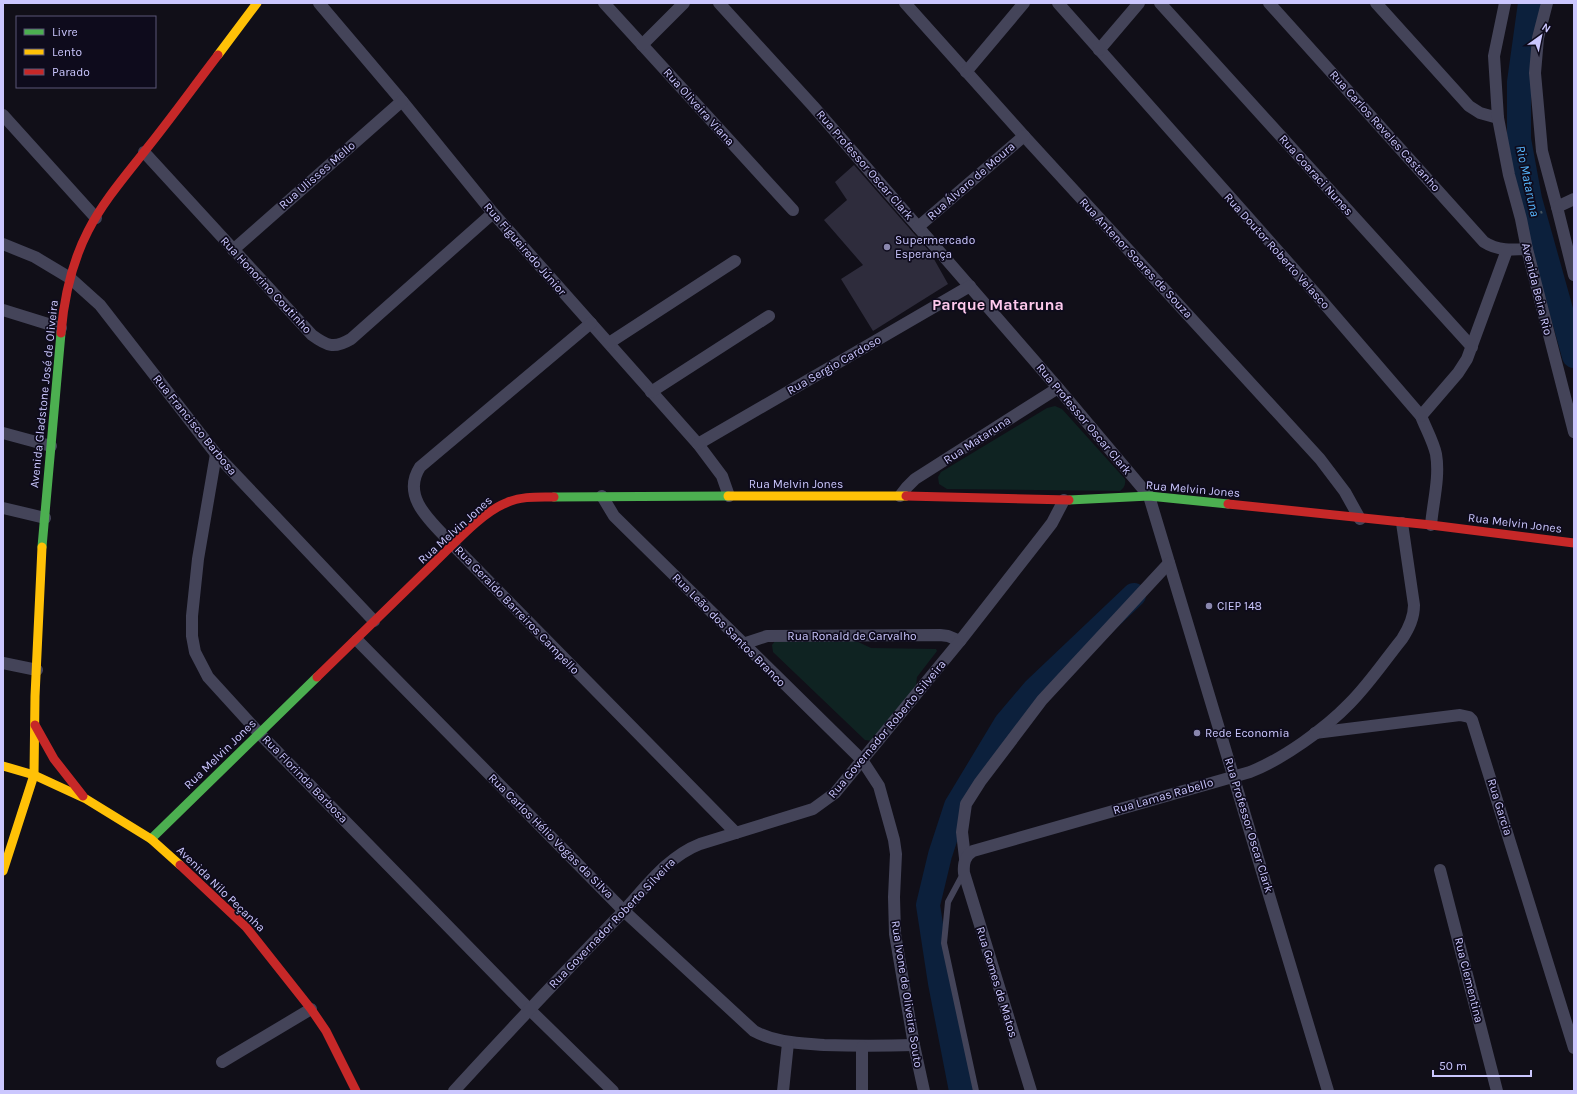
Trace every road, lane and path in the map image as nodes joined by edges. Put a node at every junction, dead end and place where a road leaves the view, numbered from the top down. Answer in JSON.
{"nodes":[{"id":1,"x":257,"y":3,"type":"edge"},
{"id":2,"x":319,"y":3,"type":"edge"},
{"id":3,"x":604,"y":3,"type":"edge"},
{"id":4,"x":684,"y":3,"type":"edge"},
{"id":5,"x":719,"y":3,"type":"edge"},
{"id":6,"x":905,"y":3,"type":"edge"},
{"id":7,"x":1024,"y":3,"type":"edge"},
{"id":8,"x":1058,"y":3,"type":"edge"},
{"id":9,"x":1139,"y":3,"type":"edge"},
{"id":10,"x":1160,"y":3,"type":"edge"},
{"id":11,"x":1269,"y":3,"type":"edge"},
{"id":12,"x":1505,"y":3,"type":"edge"},
{"id":13,"x":1547,"y":3,"type":"edge"},
{"id":14,"x":1382,"y":5,"type":"edge"},
{"id":15,"x":642,"y":45,"type":"junction"},
{"id":16,"x":1099,"y":50,"type":"junction"},
{"id":17,"x":966,"y":72,"type":"junction"},
{"id":18,"x":402,"y":101,"type":"junction"},
{"id":19,"x":3,"y":115,"type":"edge"},
{"id":20,"x":1498,"y":118,"type":"junction"},
{"id":21,"x":1024,"y":136,"type":"junction"},
{"id":22,"x":144,"y":152,"type":"junction"},
{"id":23,"x":1574,"y":199,"type":"edge"},
{"id":24,"x":1557,"y":207,"type":"junction"},
{"id":25,"x":794,"y":210,"type":"dead end"},
{"id":26,"x":1541,"y":212,"type":"dead end"},
{"id":27,"x":493,"y":213,"type":"junction"},
{"id":28,"x":1532,"y":216,"type":"dead end"},
{"id":29,"x":96,"y":218,"type":"junction"},
{"id":30,"x":918,"y":227,"type":"junction"},
{"id":31,"x":3,"y":244,"type":"edge"},
{"id":32,"x":1527,"y":249,"type":"junction"},
{"id":33,"x":233,"y":250,"type":"junction"},
{"id":34,"x":1507,"y":250,"type":"junction"},
{"id":35,"x":735,"y":261,"type":"dead end"},
{"id":36,"x":1574,"y":275,"type":"edge"},
{"id":37,"x":70,"y":278,"type":"junction"},
{"id":38,"x":970,"y":286,"type":"junction"},
{"id":39,"x":3,"y":310,"type":"edge"},
{"id":40,"x":769,"y":316,"type":"dead end"},
{"id":41,"x":591,"y":323,"type":"junction"},
{"id":42,"x":61,"y":328,"type":"junction"},
{"id":43,"x":609,"y":344,"type":"junction"},
{"id":44,"x":1472,"y":347,"type":"junction"},
{"id":45,"x":1058,"y":388,"type":"junction"},
{"id":46,"x":651,"y":392,"type":"junction"},
{"id":47,"x":1421,"y":416,"type":"junction"},
{"id":48,"x":1574,"y":432,"type":"edge"},
{"id":49,"x":3,"y":433,"type":"edge"},
{"id":50,"x":698,"y":444,"type":"junction"},
{"id":51,"x":51,"y":446,"type":"junction"},
{"id":52,"x":216,"y":454,"type":"junction"},
{"id":53,"x":602,"y":496,"type":"junction"},
{"id":54,"x":729,"y":496,"type":"junction"},
{"id":55,"x":900,"y":496,"type":"junction"},
{"id":56,"x":1149,"y":496,"type":"junction"},
{"id":57,"x":1064,"y":500,"type":"junction"},
{"id":58,"x":3,"y":508,"type":"edge"},
{"id":59,"x":45,"y":518,"type":"junction"},
{"id":60,"x":1360,"y":519,"type":"junction"},
{"id":61,"x":1402,"y":523,"type":"junction"},
{"id":62,"x":1431,"y":525,"type":"junction"},
{"id":63,"x":1574,"y":543,"type":"edge"},
{"id":64,"x":453,"y":545,"type":"junction"},
{"id":65,"x":1169,"y":563,"type":"junction"},
{"id":66,"x":374,"y":621,"type":"junction"},
{"id":67,"x":357,"y":640,"type":"junction"},
{"id":68,"x":960,"y":641,"type":"junction"},
{"id":69,"x":743,"y":644,"type":"junction"},
{"id":70,"x":3,"y":663,"type":"edge"},
{"id":71,"x":37,"y":670,"type":"junction"},
{"id":72,"x":35,"y":725,"type":"junction"},
{"id":73,"x":259,"y":733,"type":"junction"},
{"id":74,"x":1314,"y":733,"type":"junction"},
{"id":75,"x":862,"y":760,"type":"junction"},
{"id":76,"x":3,"y":766,"type":"edge"},
{"id":77,"x":34,"y":775,"type":"junction"},
{"id":78,"x":1234,"y":775,"type":"junction"},
{"id":79,"x":86,"y":799,"type":"junction"},
{"id":80,"x":736,"y":833,"type":"junction"},
{"id":81,"x":151,"y":839,"type":"junction"},
{"id":82,"x":966,"y":858,"type":"junction"},
{"id":83,"x":1440,"y":870,"type":"dead end"},
{"id":84,"x":3,"y":871,"type":"edge"},
{"id":85,"x":964,"y":873,"type":"junction"},
{"id":86,"x":624,"y":911,"type":"junction"},
{"id":87,"x":312,"y":1009,"type":"junction"},
{"id":88,"x":529,"y":1009,"type":"junction"},
{"id":89,"x":788,"y":1043,"type":"junction"},
{"id":90,"x":914,"y":1045,"type":"junction"},
{"id":91,"x":862,"y":1047,"type":"junction"},
{"id":92,"x":1574,"y":1048,"type":"edge"},
{"id":93,"x":222,"y":1062,"type":"dead end"},
{"id":94,"x":356,"y":1091,"type":"edge"},
{"id":95,"x":454,"y":1091,"type":"edge"},
{"id":96,"x":613,"y":1091,"type":"edge"},
{"id":97,"x":783,"y":1091,"type":"edge"},
{"id":98,"x":862,"y":1091,"type":"edge"},
{"id":99,"x":924,"y":1091,"type":"edge"},
{"id":100,"x":976,"y":1091,"type":"edge"},
{"id":101,"x":1031,"y":1091,"type":"edge"},
{"id":102,"x":1328,"y":1091,"type":"edge"},
{"id":103,"x":1497,"y":1091,"type":"edge"}],
"edges":[{"from":1,"to":22,"type":"street","name":"Avenida Gladstone José de Oliveira"},
{"from":2,"to":18,"type":"street","name":"Rua Figueiredo Júnior"},
{"from":3,"to":15,"type":"street","name":"Rua Oliveira Viana"},
{"from":4,"to":15,"type":"street"},
{"from":5,"to":30,"type":"street","name":"Rua Professor Oscar Clark"},
{"from":6,"to":17,"type":"street","name":"Rua Antenor Soares de Souza"},
{"from":7,"to":17,"type":"street"},
{"from":8,"to":16,"type":"street","name":"Rua Doutor Roberto Velasco"},
{"from":9,"to":16,"type":"street"},
{"from":10,"to":44,"type":"street","name":"Rua Coaraci Nunes"},
{"from":11,"to":34,"type":"street","name":"Rua Carlos Reveles Castanho"},
{"from":12,"to":20,"type":"street","name":"Avenida Beira Rio"},
{"from":13,"to":24,"type":"street"},
{"from":14,"to":20,"type":"street"},
{"from":15,"to":25,"type":"street","name":"Rua Oliveira Viana"},
{"from":16,"to":47,"type":"street","name":"Rua Doutor Roberto Velasco"},
{"from":17,"to":21,"type":"street","name":"Rua Antenor Soares de Souza"},
{"from":18,"to":27,"type":"street","name":"Rua Figueiredo Júnior"},
{"from":18,"to":33,"type":"street","name":"Rua Ulisses Mello"},
{"from":19,"to":29,"type":"street"},
{"from":20,"to":32,"type":"street","name":"Avenida Beira Rio"},
{"from":21,"to":30,"type":"street","name":"Rua Álvaro de Moura"},
{"from":21,"to":60,"type":"street","name":"Rua Antenor Soares de Souza"},
{"from":22,"to":29,"type":"street","name":"Avenida Gladstone José de Oliveira"},
{"from":22,"to":33,"type":"street","name":"Rua Honorino Coutinho"},
{"from":23,"to":24,"type":"street"},
{"from":24,"to":36,"type":"street"},
{"from":26,"to":28,"type":"path"},
{"from":27,"to":33,"type":"street","name":"Rua Honorino Coutinho"},
{"from":27,"to":41,"type":"street","name":"Rua Figueiredo Júnior"},
{"from":29,"to":37,"type":"street","name":"Avenida Gladstone José de Oliveira"},
{"from":30,"to":38,"type":"street","name":"Rua Professor Oscar Clark"},
{"from":31,"to":37,"type":"street","name":"Rua Francisco Barbosa"},
{"from":32,"to":34,"type":"street"},
{"from":32,"to":48,"type":"street","name":"Avenida Beira Rio"},
{"from":34,"to":44,"type":"street"},
{"from":35,"to":43,"type":"street"},
{"from":37,"to":42,"type":"street","name":"Avenida Gladstone José de Oliveira"},
{"from":37,"to":52,"type":"street","name":"Rua Francisco Barbosa"},
{"from":38,"to":45,"type":"street","name":"Rua Professor Oscar Clark"},
{"from":38,"to":50,"type":"street","name":"Rua Sergio Cardoso"},
{"from":39,"to":42,"type":"street"},
{"from":40,"to":46,"type":"street"},
{"from":41,"to":43,"type":"street","name":"Rua Figueiredo Júnior"},
{"from":41,"to":64,"type":"street","name":"Rua Geraldo Barreiros Campello"},
{"from":42,"to":51,"type":"street","name":"Avenida Gladstone José de Oliveira"},
{"from":43,"to":46,"type":"street","name":"Rua Figueiredo Júnior"},
{"from":44,"to":47,"type":"street"},
{"from":45,"to":55,"type":"street","name":"Rua Mataruna"},
{"from":45,"to":56,"type":"street","name":"Rua Professor Oscar Clark"},
{"from":46,"to":50,"type":"street","name":"Rua Figueiredo Júnior"},
{"from":47,"to":62,"type":"street","name":"Rua Doutor Roberto Velasco"},
{"from":49,"to":51,"type":"street"},
{"from":50,"to":54,"type":"street","name":"Rua Figueiredo Júnior"},
{"from":51,"to":59,"type":"street","name":"Avenida Gladstone José de Oliveira"},
{"from":52,"to":66,"type":"street","name":"Rua Francisco Barbosa"},
{"from":52,"to":73,"type":"street","name":"Rua Florinda Barbosa"},
{"from":53,"to":54,"type":"street","name":"Rua Melvin Jones"},
{"from":53,"to":64,"type":"street","name":"Rua Melvin Jones"},
{"from":53,"to":69,"type":"street","name":"Rua Leão dos Santos Branco"},
{"from":54,"to":55,"type":"street","name":"Rua Melvin Jones"},
{"from":55,"to":57,"type":"street","name":"Rua Melvin Jones"},
{"from":56,"to":57,"type":"street","name":"Rua Melvin Jones"},
{"from":56,"to":60,"type":"street","name":"Rua Melvin Jones"},
{"from":56,"to":65,"type":"street","name":"Rua Professor Oscar Clark"},
{"from":57,"to":68,"type":"street","name":"Rua Governador Roberto Silveira"},
{"from":58,"to":59,"type":"street"},
{"from":59,"to":71,"type":"street","name":"Avenida Gladstone José de Oliveira"},
{"from":60,"to":61,"type":"street","name":"Rua Melvin Jones"},
{"from":61,"to":62,"type":"street","name":"Rua Melvin Jones"},
{"from":61,"to":74,"type":"street","name":"Rua Lamas Rabello"},
{"from":62,"to":63,"type":"street","name":"Rua Melvin Jones"},
{"from":64,"to":66,"type":"street","name":"Rua Melvin Jones"},
{"from":64,"to":80,"type":"street","name":"Rua Geraldo Barreiros Campello"},
{"from":65,"to":78,"type":"street","name":"Rua Professor Oscar Clark"},
{"from":65,"to":82,"type":"street"},
{"from":66,"to":67,"type":"street","name":"Rua Melvin Jones"},
{"from":67,"to":73,"type":"street","name":"Rua Melvin Jones"},
{"from":67,"to":86,"type":"street","name":"Rua Carlos Hélio Vogas da Silva"},
{"from":68,"to":69,"type":"street","name":"Rua Ronald de Carvalho"},
{"from":68,"to":75,"type":"street","name":"Rua Governador Roberto Silveira"},
{"from":69,"to":75,"type":"street","name":"Rua Leão dos Santos Branco"},
{"from":70,"to":71,"type":"street"},
{"from":71,"to":72,"type":"street","name":"Avenida Gladstone José de Oliveira"},
{"from":72,"to":77,"type":"street","name":"Avenida Gladstone José de Oliveira"},
{"from":72,"to":79,"type":"street"},
{"from":73,"to":81,"type":"street","name":"Rua Melvin Jones"},
{"from":73,"to":88,"type":"street","name":"Rua Florinda Barbosa"},
{"from":74,"to":78,"type":"street","name":"Rua Lamas Rabello"},
{"from":74,"to":92,"type":"street","name":"Rua Garcia"},
{"from":75,"to":80,"type":"street","name":"Rua Governador Roberto Silveira"},
{"from":75,"to":90,"type":"street","name":"Rua Ivone de Oliveira Souto"},
{"from":76,"to":77,"type":"street","name":"Avenida Nilo Peçanha"},
{"from":77,"to":79,"type":"street","name":"Avenida Nilo Peçanha"},
{"from":77,"to":84,"type":"street","name":"Avenida Gladstone José de Oliveira"},
{"from":78,"to":82,"type":"street","name":"Rua Lamas Rabello"},
{"from":78,"to":102,"type":"street","name":"Rua Professor Oscar Clark"},
{"from":79,"to":81,"type":"street","name":"Avenida Nilo Peçanha"},
{"from":80,"to":86,"type":"street","name":"Rua Governador Roberto Silveira"},
{"from":81,"to":87,"type":"street","name":"Avenida Nilo Peçanha"},
{"from":82,"to":85,"type":"street"},
{"from":83,"to":103,"type":"street","name":"Rua Clementina"},
{"from":85,"to":100,"type":"lane"},
{"from":85,"to":101,"type":"street","name":"Rua Gomes de Matos"},
{"from":86,"to":88,"type":"street","name":"Rua Governador Roberto Silveira"},
{"from":86,"to":89,"type":"street","name":"Rua Carlos Hélio Vogas da Silva"},
{"from":87,"to":93,"type":"street"},
{"from":87,"to":94,"type":"street","name":"Avenida Nilo Peçanha"},
{"from":88,"to":95,"type":"street","name":"Rua Governador Roberto Silveira"},
{"from":88,"to":96,"type":"street","name":"Rua Florinda Barbosa"},
{"from":89,"to":91,"type":"street","name":"Rua Carlos Hélio Vogas da Silva"},
{"from":89,"to":97,"type":"street"},
{"from":90,"to":91,"type":"street","name":"Rua Carlos Hélio Vogas da Silva"},
{"from":90,"to":99,"type":"street","name":"Rua Ivone de Oliveira Souto"},
{"from":91,"to":98,"type":"street"}]}
